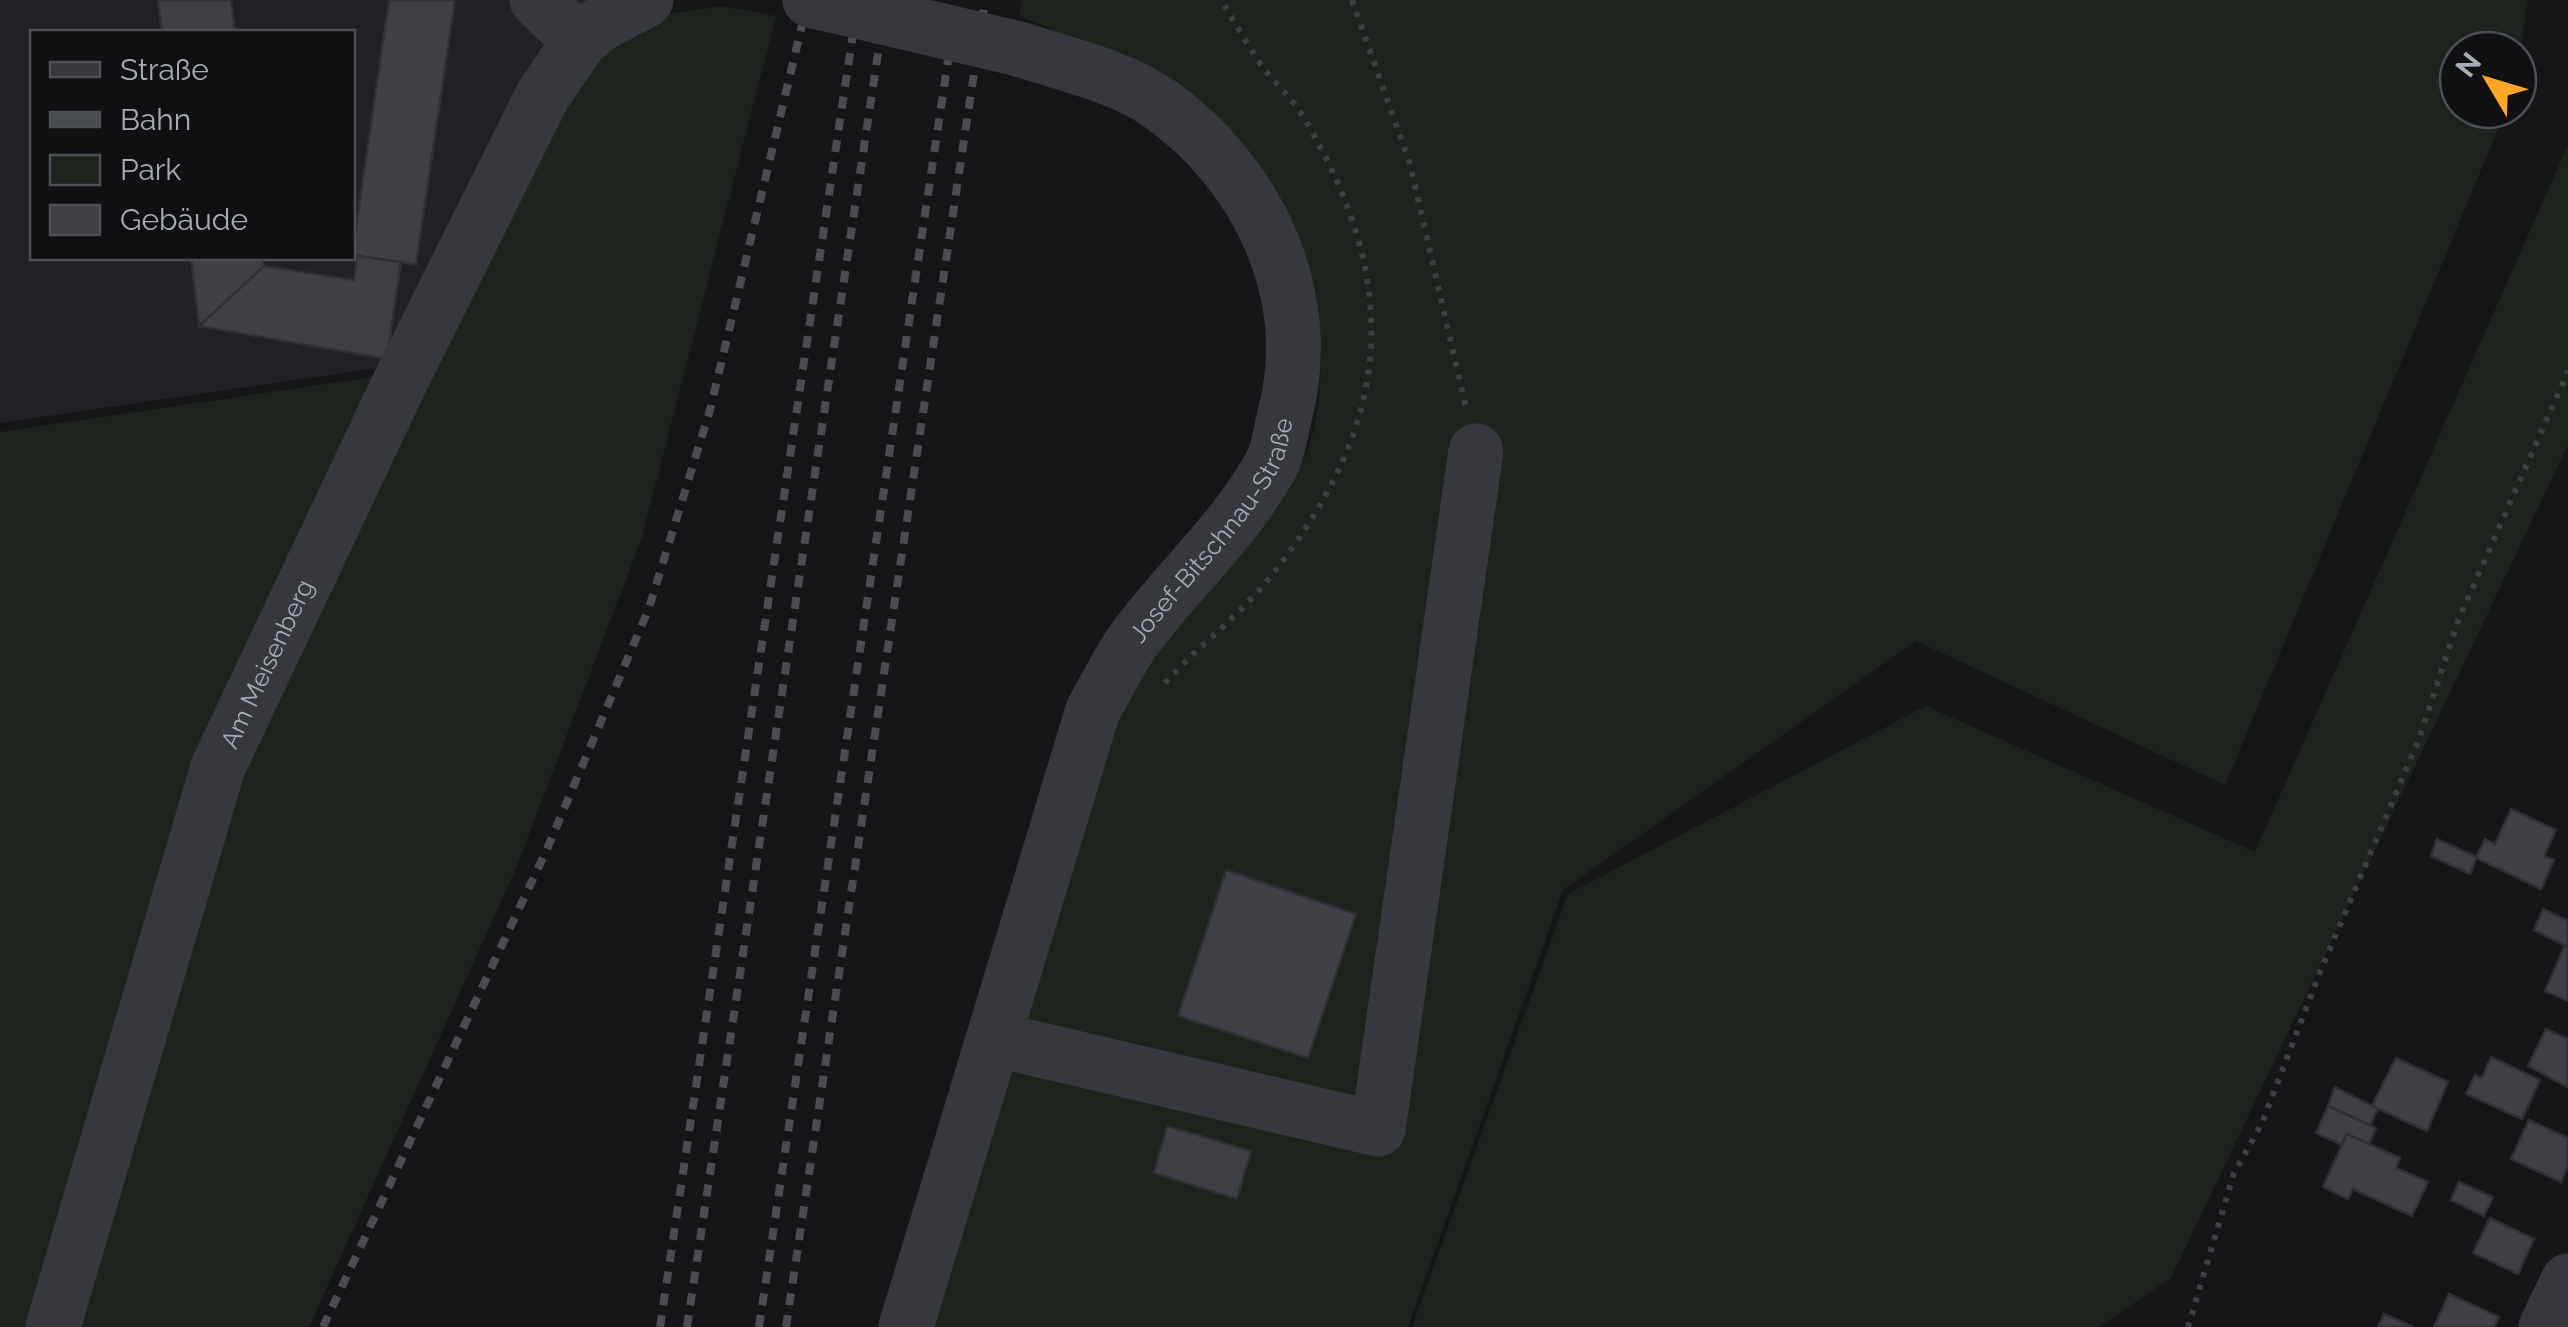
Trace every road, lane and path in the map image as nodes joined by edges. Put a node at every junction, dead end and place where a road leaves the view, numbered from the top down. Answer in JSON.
{"nodes":[{"id":1,"x":536,"y":0,"type":"edge"},
{"id":2,"x":646,"y":0,"type":"edge"},
{"id":3,"x":810,"y":0,"type":"edge"},
{"id":4,"x":1352,"y":0,"type":"edge"},
{"id":5,"x":580,"y":41,"type":"junction"},
{"id":6,"x":2568,"y":371,"type":"edge"},
{"id":7,"x":1476,"y":451,"type":"joint"},
{"id":8,"x":994,"y":1039,"type":"junction"},
{"id":9,"x":2568,"y":1280,"type":"edge"},
{"id":10,"x":53,"y":1327,"type":"edge"},
{"id":11,"x":906,"y":1327,"type":"edge"},
{"id":12,"x":2188,"y":1327,"type":"edge"},
{"id":13,"x":2546,"y":1327,"type":"edge"}],
"edges":[{"from":1,"to":5,"type":"street"},
{"from":2,"to":5,"type":"street"},
{"from":3,"to":8,"type":"street","name":"Josef-Bitschnau-Straße","bridge":true},
{"from":4,"to":7,"type":"path"},
{"from":5,"to":10,"type":"street","name":"Am Meisenberg"},
{"from":6,"to":12,"type":"path"},
{"from":7,"to":8,"type":"street"},
{"from":8,"to":11,"type":"street","name":"Josef-Bitschnau-Straße"},
{"from":9,"to":13,"type":"street"}]}
